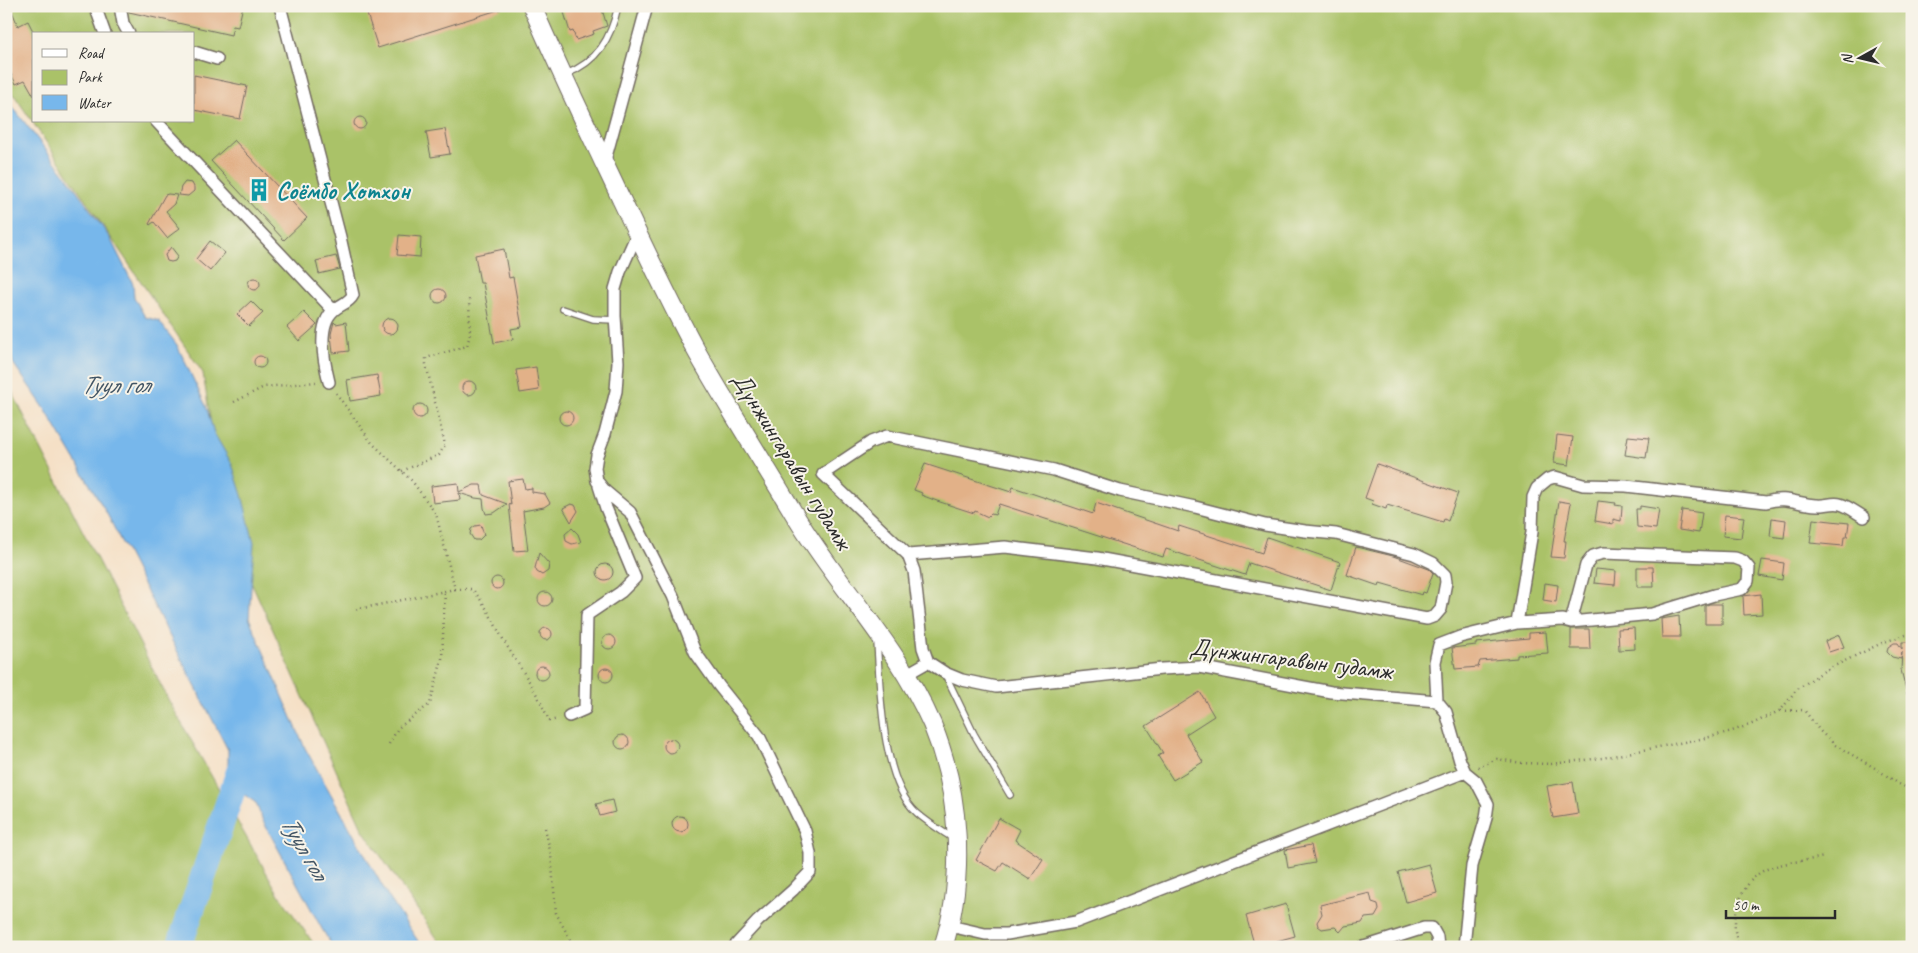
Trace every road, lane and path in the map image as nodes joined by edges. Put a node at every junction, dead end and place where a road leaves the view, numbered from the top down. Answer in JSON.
{"nodes":[{"id":1,"x":96,"y":6,"type":"edge"},
{"id":2,"x":120,"y":6,"type":"edge"},
{"id":3,"x":280,"y":6,"type":"edge"},
{"id":4,"x":532,"y":6,"type":"edge"},
{"id":5,"x":618,"y":6,"type":"edge"},
{"id":6,"x":647,"y":6,"type":"edge"},
{"id":7,"x":104,"y":32,"type":"edge"},
{"id":8,"x":128,"y":32,"type":"edge"},
{"id":9,"x":195,"y":52,"type":"edge"},
{"id":10,"x":218,"y":59,"type":"dead end"},
{"id":11,"x":562,"y":76,"type":"junction"},
{"id":12,"x":157,"y":122,"type":"edge"},
{"id":13,"x":604,"y":164,"type":"junction"},
{"id":14,"x":637,"y":234,"type":"junction"},
{"id":15,"x":469,"y":297,"type":"dead end"},
{"id":16,"x":563,"y":309,"type":"dead end"},
{"id":17,"x":333,"y":310,"type":"junction"},
{"id":18,"x":615,"y":320,"type":"junction"},
{"id":19,"x":329,"y":382,"type":"junction"},
{"id":20,"x":234,"y":402,"type":"dead end"},
{"id":21,"x":402,"y":471,"type":"junction"},
{"id":22,"x":597,"y":481,"type":"junction"},
{"id":23,"x":1864,"y":517,"type":"dead end"},
{"id":24,"x":908,"y":555,"type":"junction"},
{"id":25,"x":455,"y":589,"type":"junction"},
{"id":26,"x":445,"y":591,"type":"junction"},
{"id":27,"x":354,"y":610,"type":"dead end"},
{"id":28,"x":1571,"y":622,"type":"junction"},
{"id":29,"x":1517,"y":624,"type":"junction"},
{"id":30,"x":876,"y":631,"type":"junction"},
{"id":31,"x":1912,"y":634,"type":"edge"},
{"id":32,"x":928,"y":662,"type":"junction"},
{"id":33,"x":907,"y":674,"type":"junction"},
{"id":34,"x":945,"y":674,"type":"junction"},
{"id":35,"x":1437,"y":701,"type":"junction"},
{"id":36,"x":1780,"y":711,"type":"junction"},
{"id":37,"x":569,"y":716,"type":"joint"},
{"id":38,"x":389,"y":744,"type":"dead end"},
{"id":39,"x":1465,"y":772,"type":"junction"},
{"id":40,"x":1912,"y":790,"type":"edge"},
{"id":41,"x":1010,"y":796,"type":"dead end"},
{"id":42,"x":545,"y":828,"type":"dead end"},
{"id":43,"x":958,"y":842,"type":"junction"},
{"id":44,"x":1824,"y":857,"type":"dead end"},
{"id":45,"x":950,"y":926,"type":"junction"},
{"id":46,"x":574,"y":947,"type":"edge"},
{"id":47,"x":734,"y":947,"type":"edge"},
{"id":48,"x":943,"y":947,"type":"edge"},
{"id":49,"x":1364,"y":947,"type":"edge"},
{"id":50,"x":1438,"y":947,"type":"edge"},
{"id":51,"x":1464,"y":947,"type":"edge"},
{"id":52,"x":1738,"y":947,"type":"edge"}],
"edges":[{"from":1,"to":7,"type":"street"},
{"from":2,"to":8,"type":"street"},
{"from":3,"to":17,"type":"street"},
{"from":4,"to":11,"type":"main road","name":"Дүнжингаравын гудамж"},
{"from":5,"to":11,"type":"lane"},
{"from":6,"to":13,"type":"street"},
{"from":9,"to":10,"type":"street"},
{"from":11,"to":13,"type":"main road","name":"Дүнжингаравын гудамж"},
{"from":12,"to":17,"type":"street"},
{"from":13,"to":14,"type":"main road","name":"Дүнжингаравын гудамж"},
{"from":14,"to":18,"type":"street"},
{"from":14,"to":30,"type":"main road","name":"Дүнжингаравын гудамж"},
{"from":15,"to":21,"type":"path"},
{"from":16,"to":18,"type":"lane"},
{"from":17,"to":19,"type":"street"},
{"from":18,"to":22,"type":"street"},
{"from":19,"to":20,"type":"path"},
{"from":19,"to":21,"type":"path"},
{"from":21,"to":25,"type":"path"},
{"from":22,"to":37,"type":"street"},
{"from":22,"to":47,"type":"street"},
{"from":23,"to":29,"type":"street"},
{"from":24,"to":24,"type":"street","name":"Дүнжингаравын гудамж"},
{"from":24,"to":32,"type":"street","name":"Дүнжингаравын гудамж"},
{"from":25,"to":26,"type":"path"},
{"from":25,"to":37,"type":"path"},
{"from":26,"to":27,"type":"path"},
{"from":26,"to":38,"type":"path"},
{"from":28,"to":28,"type":"street"},
{"from":28,"to":29,"type":"street"},
{"from":29,"to":35,"type":"street"},
{"from":30,"to":33,"type":"main road","name":"Дүнжингаравын гудамж"},
{"from":30,"to":43,"type":"lane"},
{"from":31,"to":36,"type":"path"},
{"from":32,"to":33,"type":"street"},
{"from":32,"to":34,"type":"street","name":"Дүнжингаравын гудамж"},
{"from":33,"to":43,"type":"main road","name":"Дүнжингаравын гудамж"},
{"from":34,"to":35,"type":"street","name":"Дүнжингаравын гудамж"},
{"from":34,"to":41,"type":"lane"},
{"from":35,"to":39,"type":"street"},
{"from":36,"to":39,"type":"path"},
{"from":36,"to":40,"type":"path"},
{"from":39,"to":45,"type":"street"},
{"from":39,"to":51,"type":"street"},
{"from":42,"to":46,"type":"path"},
{"from":43,"to":45,"type":"main road","name":"Дүнжингаравын гудамж"},
{"from":44,"to":52,"type":"path"},
{"from":45,"to":48,"type":"main road","name":"Дүнжингаравын гудамж"},
{"from":49,"to":50,"type":"street"}]}
